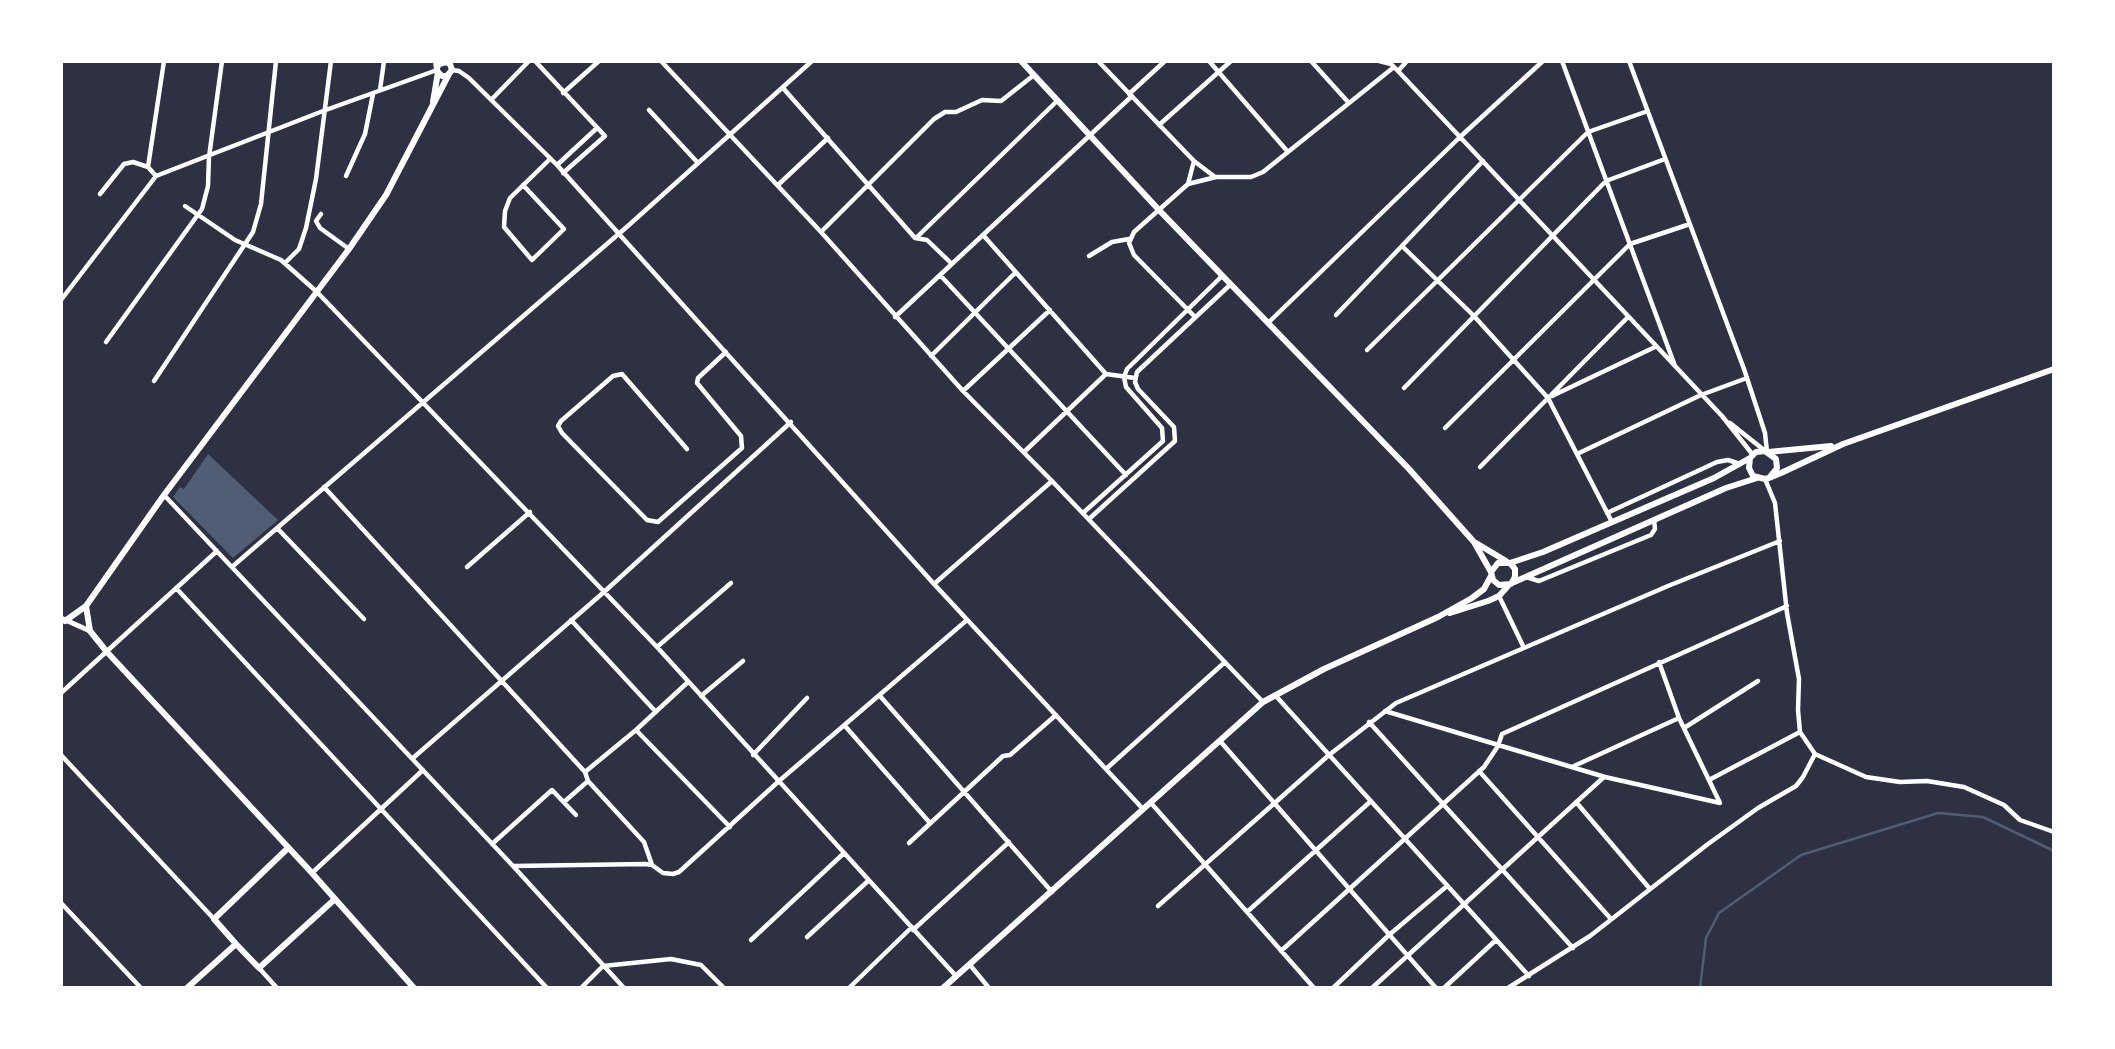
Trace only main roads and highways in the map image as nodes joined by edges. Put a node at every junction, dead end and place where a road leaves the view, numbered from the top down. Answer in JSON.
{"nodes":[{"id":1,"x":1021,"y":61,"type":"edge"},
{"id":2,"x":450,"y":66,"type":"edge"},
{"id":3,"x":437,"y":68,"type":"edge"},
{"id":4,"x":432,"y":106,"type":"junction"},
{"id":5,"x":2054,"y":369,"type":"edge"},
{"id":6,"x":1843,"y":444,"type":"junction"},
{"id":7,"x":1767,"y":452,"type":"junction"},
{"id":8,"x":1751,"y":457,"type":"junction"},
{"id":9,"x":1764,"y":479,"type":"junction"},
{"id":10,"x":1474,"y":542,"type":"junction"},
{"id":11,"x":1508,"y":562,"type":"junction"},
{"id":12,"x":1491,"y":574,"type":"junction"},
{"id":13,"x":1510,"y":584,"type":"junction"},
{"id":14,"x":86,"y":606,"type":"junction"},
{"id":15,"x":1438,"y":617,"type":"junction"},
{"id":16,"x":63,"y":619,"type":"edge"},
{"id":17,"x":287,"y":849,"type":"junction"},
{"id":18,"x":335,"y":899,"type":"junction"},
{"id":19,"x":236,"y":944,"type":"junction"},
{"id":20,"x":187,"y":988,"type":"edge"},
{"id":21,"x":414,"y":988,"type":"edge"},
{"id":22,"x":943,"y":988,"type":"edge"}],
"edges":[{"from":1,"to":10,"type":"main road"},
{"from":2,"to":3,"type":"main road"},
{"from":2,"to":3,"type":"main road"},
{"from":2,"to":4,"type":"main road"},
{"from":3,"to":4,"type":"main road"},
{"from":4,"to":14,"type":"main road"},
{"from":5,"to":6,"type":"main road"},
{"from":6,"to":7,"type":"main road"},
{"from":6,"to":9,"type":"main road"},
{"from":7,"to":8,"type":"main road"},
{"from":7,"to":9,"type":"main road"},
{"from":8,"to":9,"type":"main road"},
{"from":8,"to":11,"type":"main road"},
{"from":9,"to":13,"type":"main road"},
{"from":10,"to":11,"type":"main road"},
{"from":10,"to":12,"type":"main road"},
{"from":11,"to":12,"type":"main road"},
{"from":11,"to":13,"type":"main road"},
{"from":12,"to":13,"type":"main road"},
{"from":12,"to":15,"type":"main road"},
{"from":13,"to":15,"type":"main road"},
{"from":14,"to":16,"type":"main road"},
{"from":14,"to":17,"type":"main road"},
{"from":15,"to":22,"type":"main road"},
{"from":17,"to":18,"type":"main road"},
{"from":17,"to":19,"type":"main road"},
{"from":18,"to":19,"type":"main road"},
{"from":18,"to":21,"type":"main road"},
{"from":19,"to":20,"type":"main road"}]}
